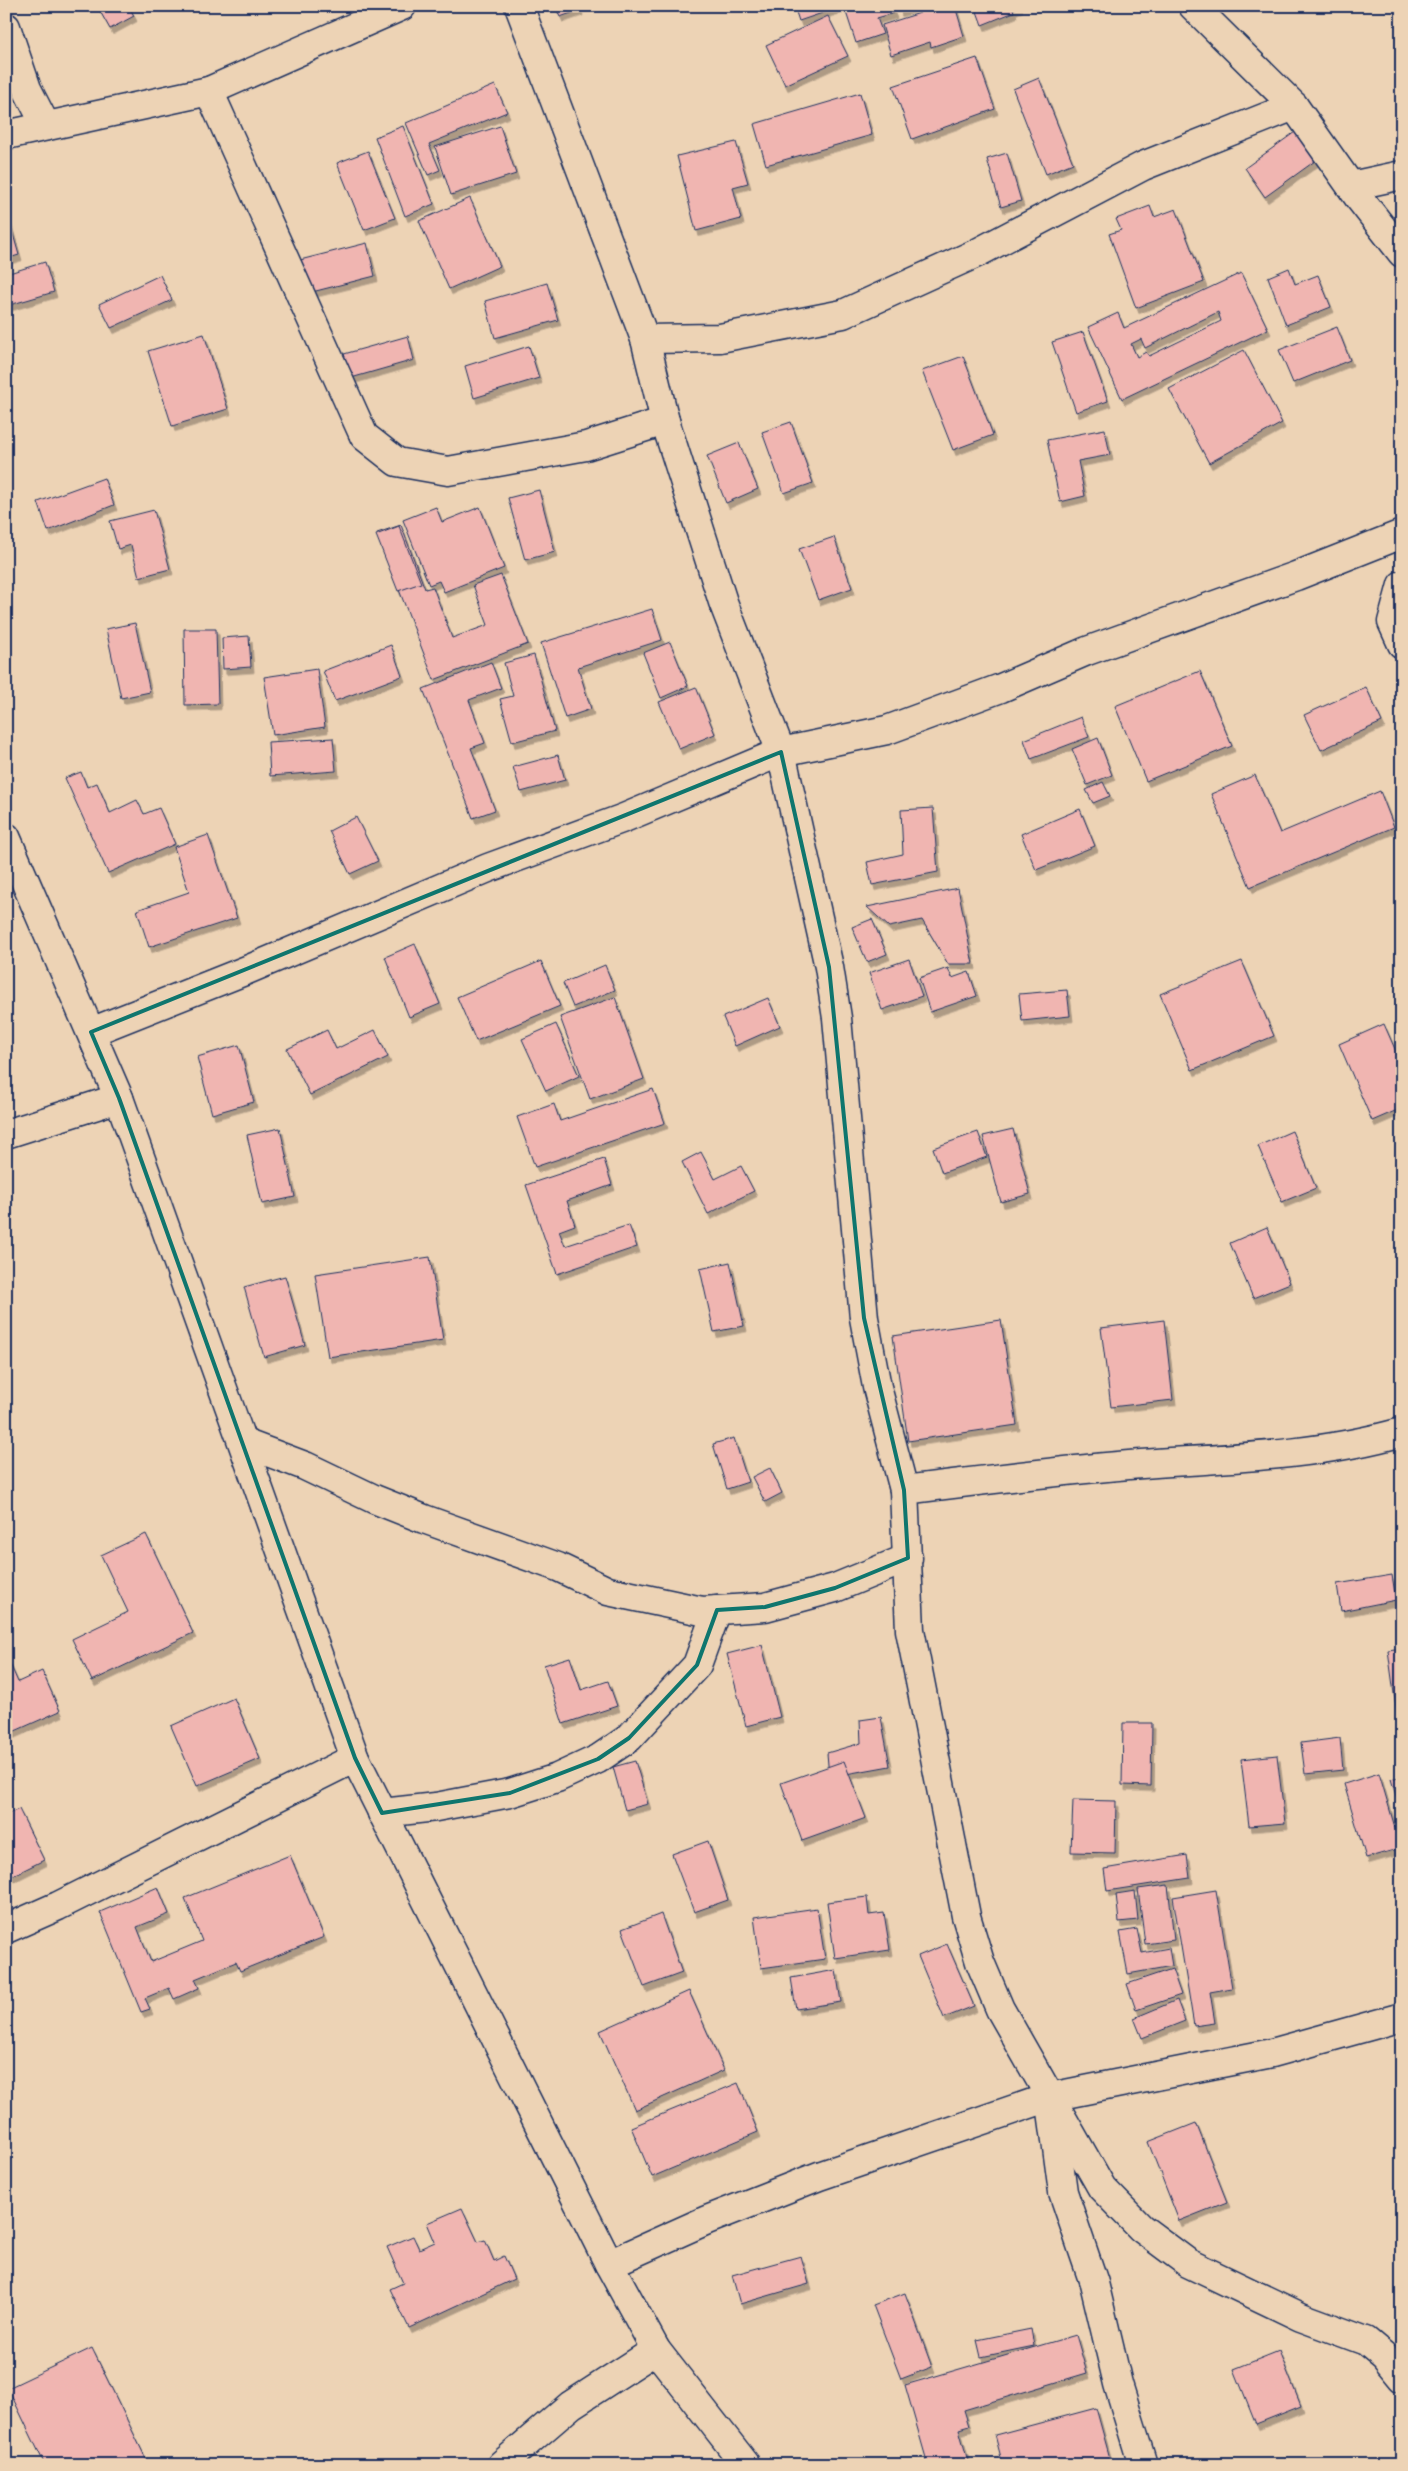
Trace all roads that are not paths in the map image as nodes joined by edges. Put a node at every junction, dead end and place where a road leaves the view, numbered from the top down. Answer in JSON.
{"nodes":[{"id":1,"x":402,"y":6,"type":"edge"},
{"id":2,"x":519,"y":6,"type":"edge"},
{"id":3,"x":1192,"y":6,"type":"edge"},
{"id":4,"x":6,"y":27,"type":"edge"},
{"id":5,"x":209,"y":91,"type":"junction"},
{"id":6,"x":1294,"y":106,"type":"junction"},
{"id":7,"x":46,"y":126,"type":"junction"},
{"id":8,"x":6,"y":135,"type":"edge"},
{"id":9,"x":1402,"y":176,"type":"edge"},
{"id":10,"x":1351,"y":186,"type":"junction"},
{"id":11,"x":1402,"y":253,"type":"edge"},
{"id":12,"x":645,"y":339,"type":"junction"},
{"id":13,"x":665,"y":421,"type":"junction"},
{"id":14,"x":1402,"y":534,"type":"edge"},
{"id":15,"x":1402,"y":584,"type":"edge"},
{"id":16,"x":1402,"y":644,"type":"edge"},
{"id":17,"x":781,"y":752,"type":"junction"},
{"id":18,"x":6,"y":837,"type":"edge"},
{"id":19,"x":91,"y":1032,"type":"junction"},
{"id":20,"x":120,"y":1098,"type":"junction"},
{"id":21,"x":6,"y":1134,"type":"edge"},
{"id":22,"x":1402,"y":1432,"type":"edge"},
{"id":23,"x":244,"y":1443,"type":"junction"},
{"id":24,"x":904,"y":1490,"type":"junction"},
{"id":25,"x":908,"y":1558,"type":"junction"},
{"id":26,"x":717,"y":1610,"type":"junction"},
{"id":27,"x":355,"y":1758,"type":"junction"},
{"id":28,"x":382,"y":1813,"type":"junction"},
{"id":29,"x":6,"y":1928,"type":"edge"},
{"id":30,"x":1402,"y":2017,"type":"edge"},
{"id":31,"x":1050,"y":2097,"type":"junction"},
{"id":32,"x":609,"y":2264,"type":"junction"},
{"id":33,"x":656,"y":2350,"type":"junction"},
{"id":34,"x":1402,"y":2378,"type":"edge"},
{"id":35,"x":501,"y":2465,"type":"edge"},
{"id":36,"x":746,"y":2465,"type":"edge"},
{"id":37,"x":1143,"y":2465,"type":"edge"}],
"edges":[{"from":1,"to":5,"type":"street"},
{"from":2,"to":12,"type":"street"},
{"from":3,"to":6,"type":"street"},
{"from":4,"to":7,"type":"street"},
{"from":5,"to":7,"type":"street"},
{"from":5,"to":13,"type":"street"},
{"from":6,"to":10,"type":"street"},
{"from":6,"to":12,"type":"street"},
{"from":7,"to":8,"type":"street"},
{"from":9,"to":10,"type":"street"},
{"from":10,"to":11,"type":"street"},
{"from":12,"to":13,"type":"street"},
{"from":13,"to":17,"type":"street"},
{"from":14,"to":17,"type":"street"},
{"from":15,"to":16,"type":"street"},
{"from":17,"to":19,"type":"street"},
{"from":17,"to":24,"type":"street"},
{"from":18,"to":19,"type":"street"},
{"from":19,"to":20,"type":"street"},
{"from":20,"to":21,"type":"street"},
{"from":20,"to":23,"type":"street"},
{"from":22,"to":24,"type":"street"},
{"from":23,"to":26,"type":"street"},
{"from":23,"to":27,"type":"street"},
{"from":24,"to":25,"type":"street"},
{"from":25,"to":26,"type":"street"},
{"from":25,"to":31,"type":"street"},
{"from":26,"to":28,"type":"street"},
{"from":27,"to":28,"type":"street"},
{"from":27,"to":29,"type":"street"},
{"from":28,"to":32,"type":"street"},
{"from":30,"to":31,"type":"street"},
{"from":31,"to":32,"type":"street"},
{"from":31,"to":34,"type":"street"},
{"from":31,"to":37,"type":"street"},
{"from":32,"to":33,"type":"street"},
{"from":33,"to":35,"type":"street"},
{"from":33,"to":36,"type":"street"}]}
